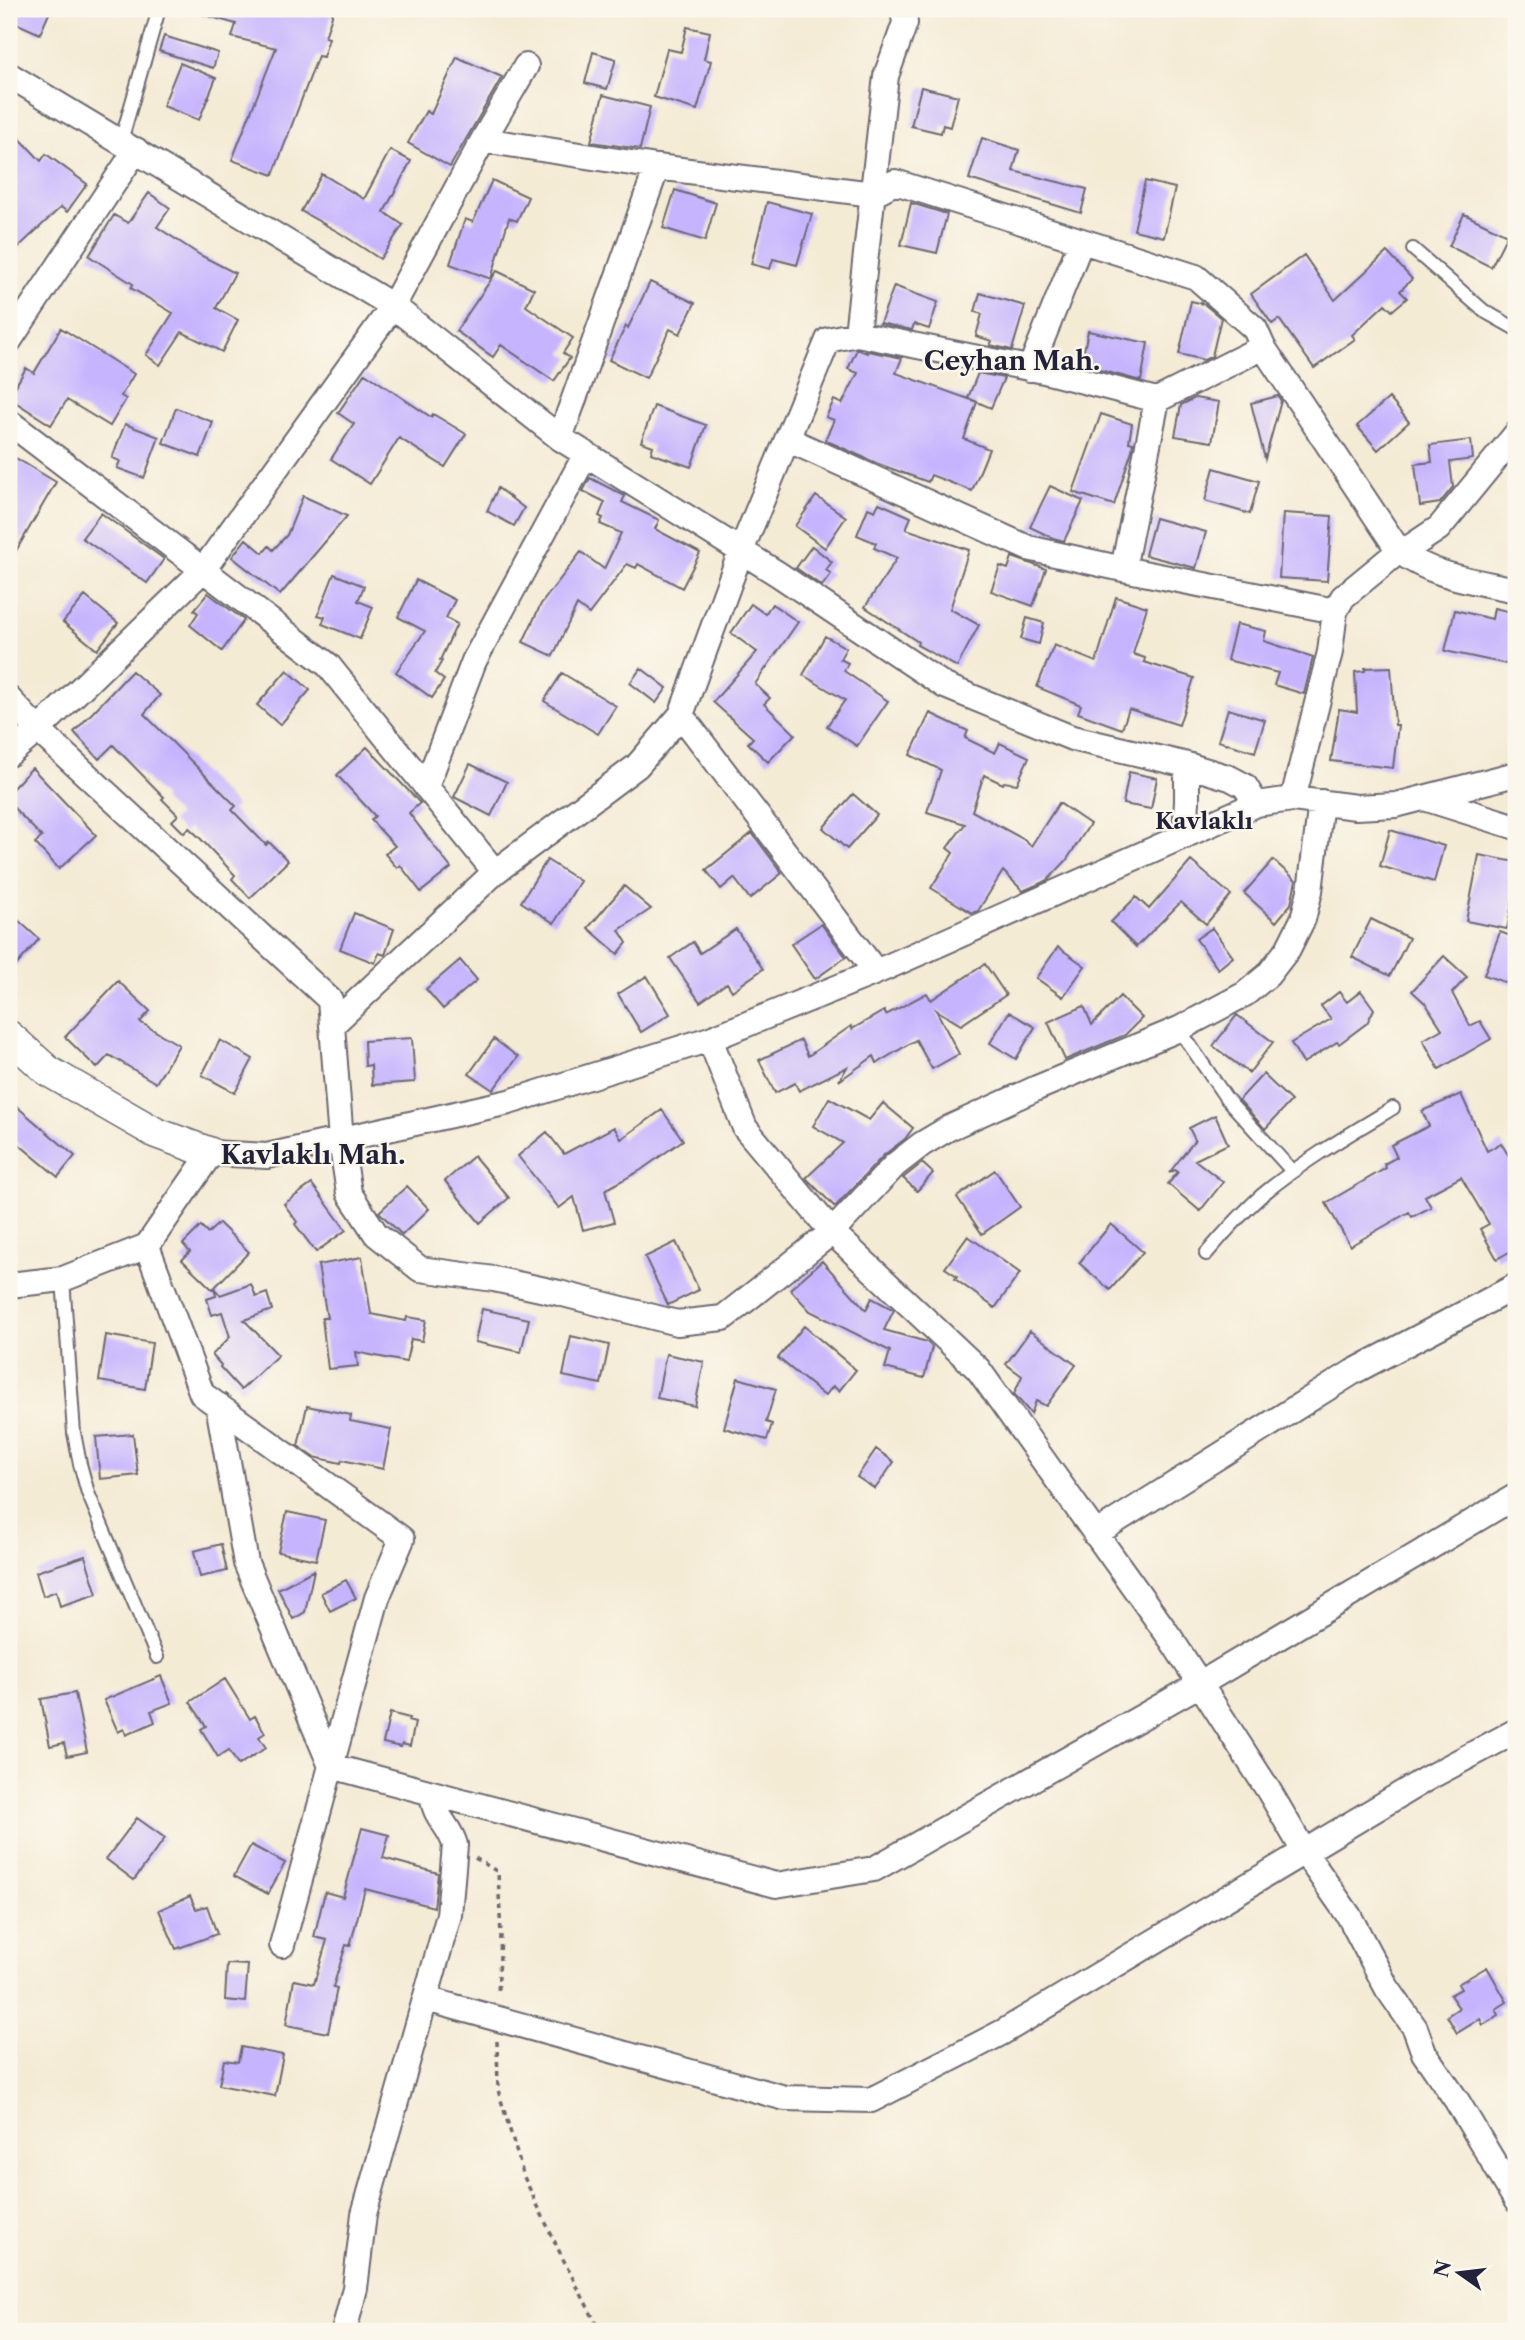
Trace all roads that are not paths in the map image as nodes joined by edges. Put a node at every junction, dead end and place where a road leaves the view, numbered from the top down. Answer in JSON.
{"nodes":[{"id":1,"x":159,"y":9,"type":"edge"},
{"id":2,"x":903,"y":9,"type":"edge"},
{"id":3,"x":526,"y":66,"type":"dead end"},
{"id":4,"x":9,"y":75,"type":"edge"},
{"id":5,"x":483,"y":140,"type":"junction"},
{"id":6,"x":129,"y":145,"type":"junction"},
{"id":7,"x":657,"y":167,"type":"junction"},
{"id":8,"x":873,"y":194,"type":"junction"},
{"id":9,"x":1081,"y":242,"type":"junction"},
{"id":10,"x":1413,"y":250,"type":"dead end"},
{"id":11,"x":393,"y":306,"type":"junction"},
{"id":12,"x":1516,"y":329,"type":"edge"},
{"id":13,"x":857,"y":334,"type":"junction"},
{"id":14,"x":9,"y":341,"type":"edge"},
{"id":15,"x":1263,"y":347,"type":"junction"},
{"id":16,"x":1030,"y":369,"type":"junction"},
{"id":17,"x":1157,"y":400,"type":"junction"},
{"id":18,"x":9,"y":422,"type":"edge"},
{"id":19,"x":1516,"y":434,"type":"edge"},
{"id":20,"x":560,"y":438,"type":"junction"},
{"id":21,"x":786,"y":439,"type":"junction"},
{"id":22,"x":586,"y":454,"type":"junction"},
{"id":23,"x":741,"y":551,"type":"junction"},
{"id":24,"x":1399,"y":551,"type":"junction"},
{"id":25,"x":1123,"y":569,"type":"junction"},
{"id":26,"x":203,"y":570,"type":"junction"},
{"id":27,"x":1516,"y":590,"type":"edge"},
{"id":28,"x":1335,"y":611,"type":"junction"},
{"id":29,"x":9,"y":699,"type":"edge"},
{"id":30,"x":681,"y":715,"type":"junction"},
{"id":31,"x":38,"y":730,"type":"junction"},
{"id":32,"x":9,"y":754,"type":"edge"},
{"id":33,"x":1187,"y":765,"type":"junction"},
{"id":34,"x":1516,"y":774,"type":"edge"},
{"id":35,"x":426,"y":787,"type":"junction"},
{"id":36,"x":1424,"y":798,"type":"junction"},
{"id":37,"x":1293,"y":799,"type":"junction"},
{"id":38,"x":1321,"y":802,"type":"junction"},
{"id":39,"x":1256,"y":804,"type":"junction"},
{"id":40,"x":1516,"y":827,"type":"edge"},
{"id":41,"x":1185,"y":836,"type":"junction"},
{"id":42,"x":495,"y":872,"type":"junction"},
{"id":43,"x":876,"y":972,"type":"junction"},
{"id":44,"x":332,"y":1025,"type":"junction"},
{"id":45,"x":1179,"y":1029,"type":"junction"},
{"id":46,"x":9,"y":1035,"type":"edge"},
{"id":47,"x":710,"y":1039,"type":"junction"},
{"id":48,"x":1393,"y":1108,"type":"dead end"},
{"id":49,"x":341,"y":1140,"type":"junction"},
{"id":50,"x":211,"y":1153,"type":"junction"},
{"id":51,"x":1292,"y":1171,"type":"junction"},
{"id":52,"x":832,"y":1232,"type":"junction"},
{"id":53,"x":147,"y":1246,"type":"junction"},
{"id":54,"x":1206,"y":1254,"type":"dead end"},
{"id":55,"x":63,"y":1279,"type":"junction"},
{"id":56,"x":9,"y":1285,"type":"edge"},
{"id":57,"x":1516,"y":1286,"type":"edge"},
{"id":58,"x":218,"y":1405,"type":"junction"},
{"id":59,"x":1516,"y":1496,"type":"edge"},
{"id":60,"x":1095,"y":1534,"type":"junction"},
{"id":61,"x":157,"y":1657,"type":"dead end"},
{"id":62,"x":1200,"y":1684,"type":"junction"},
{"id":63,"x":1516,"y":1731,"type":"edge"},
{"id":64,"x":331,"y":1766,"type":"junction"},
{"id":65,"x":433,"y":1794,"type":"junction"},
{"id":66,"x":1305,"y":1853,"type":"junction"},
{"id":67,"x":282,"y":1945,"type":"dead end"},
{"id":68,"x":426,"y":1999,"type":"junction"},
{"id":69,"x":1516,"y":2200,"type":"edge"},
{"id":70,"x":344,"y":2331,"type":"edge"}],
"edges":[{"from":1,"to":6,"type":"lane"},
{"from":2,"to":8,"type":"street"},
{"from":3,"to":5,"type":"street"},
{"from":4,"to":6,"type":"street"},
{"from":5,"to":7,"type":"street"},
{"from":5,"to":11,"type":"street"},
{"from":6,"to":11,"type":"street"},
{"from":6,"to":14,"type":"street"},
{"from":7,"to":8,"type":"street"},
{"from":7,"to":20,"type":"street"},
{"from":8,"to":9,"type":"street"},
{"from":8,"to":13,"type":"street"},
{"from":9,"to":15,"type":"street"},
{"from":9,"to":16,"type":"street"},
{"from":10,"to":12,"type":"lane"},
{"from":11,"to":20,"type":"street"},
{"from":11,"to":26,"type":"street"},
{"from":13,"to":16,"type":"street"},
{"from":13,"to":21,"type":"street"},
{"from":15,"to":17,"type":"street"},
{"from":15,"to":24,"type":"street"},
{"from":16,"to":17,"type":"street"},
{"from":17,"to":25,"type":"street"},
{"from":18,"to":26,"type":"street"},
{"from":19,"to":24,"type":"street"},
{"from":20,"to":22,"type":"street"},
{"from":21,"to":23,"type":"street"},
{"from":21,"to":25,"type":"street"},
{"from":22,"to":23,"type":"street"},
{"from":22,"to":35,"type":"street"},
{"from":23,"to":30,"type":"street"},
{"from":23,"to":33,"type":"street"},
{"from":24,"to":27,"type":"street"},
{"from":24,"to":28,"type":"street"},
{"from":25,"to":28,"type":"street"},
{"from":26,"to":31,"type":"street"},
{"from":26,"to":35,"type":"street"},
{"from":28,"to":37,"type":"street"},
{"from":29,"to":31,"type":"street"},
{"from":30,"to":42,"type":"street"},
{"from":30,"to":43,"type":"street"},
{"from":31,"to":32,"type":"street"},
{"from":31,"to":44,"type":"street"},
{"from":33,"to":39,"type":"street"},
{"from":33,"to":41,"type":"street"},
{"from":34,"to":36,"type":"street"},
{"from":35,"to":42,"type":"street"},
{"from":36,"to":38,"type":"street"},
{"from":36,"to":40,"type":"street"},
{"from":37,"to":38,"type":"street"},
{"from":37,"to":39,"type":"street"},
{"from":38,"to":45,"type":"street"},
{"from":39,"to":41,"type":"street"},
{"from":41,"to":43,"type":"street"},
{"from":42,"to":44,"type":"street"},
{"from":43,"to":47,"type":"street"},
{"from":44,"to":49,"type":"street"},
{"from":45,"to":51,"type":"lane"},
{"from":45,"to":52,"type":"street"},
{"from":46,"to":50,"type":"street"},
{"from":47,"to":49,"type":"street"},
{"from":47,"to":52,"type":"street"},
{"from":48,"to":51,"type":"lane"},
{"from":49,"to":50,"type":"street"},
{"from":49,"to":52,"type":"street"},
{"from":50,"to":53,"type":"street"},
{"from":51,"to":54,"type":"lane"},
{"from":52,"to":60,"type":"street"},
{"from":53,"to":55,"type":"street"},
{"from":53,"to":58,"type":"street"},
{"from":55,"to":56,"type":"street"},
{"from":55,"to":61,"type":"lane"},
{"from":57,"to":60,"type":"street"},
{"from":58,"to":64,"type":"street"},
{"from":58,"to":64,"type":"street"},
{"from":59,"to":62,"type":"street"},
{"from":60,"to":62,"type":"street"},
{"from":62,"to":65,"type":"street"},
{"from":62,"to":66,"type":"street"},
{"from":63,"to":66,"type":"street"},
{"from":64,"to":65,"type":"street"},
{"from":64,"to":67,"type":"street"},
{"from":65,"to":68,"type":"street"},
{"from":66,"to":68,"type":"street"},
{"from":66,"to":69,"type":"street"},
{"from":68,"to":70,"type":"street"}]}
